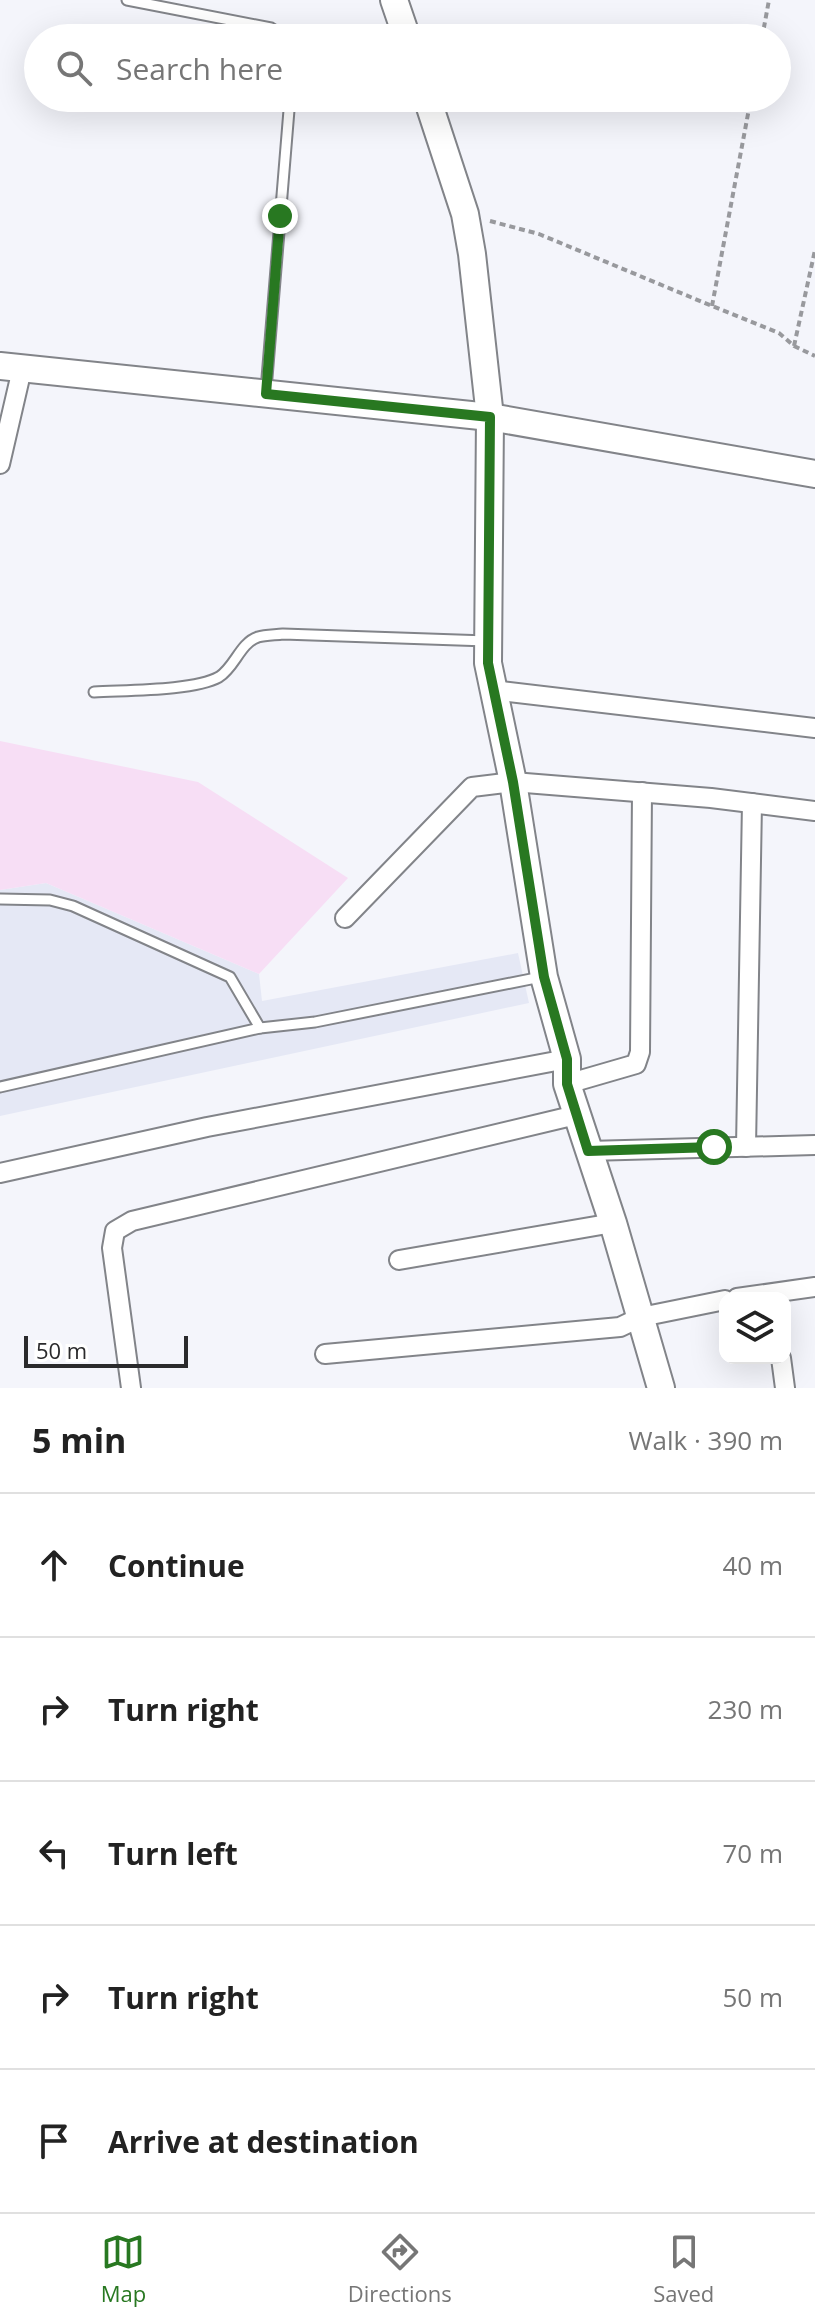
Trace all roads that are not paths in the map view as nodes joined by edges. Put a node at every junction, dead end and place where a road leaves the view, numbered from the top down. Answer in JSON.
{"nodes":[{"id":1,"x":127,"y":0,"type":"edge"},
{"id":2,"x":394,"y":0,"type":"edge"},
{"id":3,"x":250,"y":24,"type":"edge"},
{"id":4,"x":402,"y":24,"type":"edge"},
{"id":5,"x":289,"y":112,"type":"edge"},
{"id":6,"x":432,"y":112,"type":"edge"},
{"id":7,"x":11,"y":367,"type":"edge"},
{"id":8,"x":266,"y":394,"type":"junction"},
{"id":9,"x":490,"y":417,"type":"junction"},
{"id":10,"x":0,"y":464,"type":"edge"},
{"id":11,"x":815,"y":474,"type":"edge"},
{"id":12,"x":488,"y":641,"type":"junction"},
{"id":13,"x":492,"y":690,"type":"junction"},
{"id":14,"x":94,"y":692,"type":"dead end"},
{"id":15,"x":815,"y":728,"type":"edge"},
{"id":16,"x":513,"y":782,"type":"junction"},
{"id":17,"x":642,"y":792,"type":"junction"},
{"id":18,"x":752,"y":803,"type":"junction"},
{"id":19,"x":815,"y":811,"type":"edge"},
{"id":20,"x":0,"y":899,"type":"edge"},
{"id":21,"x":345,"y":918,"type":"dead end"},
{"id":22,"x":544,"y":977,"type":"junction"},
{"id":23,"x":260,"y":1028,"type":"junction"},
{"id":24,"x":567,"y":1071,"type":"junction"},
{"id":25,"x":0,"y":1087,"type":"edge"},
{"id":26,"x":576,"y":1115,"type":"junction"},
{"id":27,"x":815,"y":1145,"type":"edge"},
{"id":28,"x":746,"y":1147,"type":"junction"},
{"id":29,"x":588,"y":1151,"type":"junction"},
{"id":30,"x":0,"y":1173,"type":"edge"},
{"id":31,"x":613,"y":1223,"type":"junction"},
{"id":32,"x":399,"y":1260,"type":"dead end"},
{"id":33,"x":815,"y":1287,"type":"edge"},
{"id":34,"x":788,"y":1292,"type":"edge"},
{"id":35,"x":719,"y":1301,"type":"edge"},
{"id":36,"x":641,"y":1317,"type":"junction"},
{"id":37,"x":325,"y":1354,"type":"dead end"},
{"id":38,"x":782,"y":1364,"type":"edge"},
{"id":39,"x":131,"y":1388,"type":"edge"},
{"id":40,"x":661,"y":1388,"type":"edge"},
{"id":41,"x":785,"y":1388,"type":"edge"}],
"edges":[{"from":1,"to":3,"type":"lane"},
{"from":2,"to":4,"type":"street"},
{"from":5,"to":8,"type":"lane"},
{"from":6,"to":9,"type":"street"},
{"from":7,"to":8,"type":"street"},
{"from":7,"to":10,"type":"street"},
{"from":8,"to":9,"type":"street"},
{"from":9,"to":11,"type":"street"},
{"from":9,"to":12,"type":"street"},
{"from":12,"to":13,"type":"street"},
{"from":12,"to":14,"type":"lane"},
{"from":13,"to":15,"type":"street"},
{"from":13,"to":16,"type":"street"},
{"from":16,"to":17,"type":"street"},
{"from":16,"to":21,"type":"street"},
{"from":16,"to":22,"type":"street"},
{"from":17,"to":18,"type":"street"},
{"from":17,"to":24,"type":"street"},
{"from":18,"to":19,"type":"street"},
{"from":18,"to":28,"type":"street"},
{"from":20,"to":23,"type":"lane"},
{"from":22,"to":23,"type":"lane"},
{"from":22,"to":24,"type":"street"},
{"from":23,"to":25,"type":"lane"},
{"from":24,"to":26,"type":"street"},
{"from":24,"to":30,"type":"street"},
{"from":26,"to":29,"type":"street"},
{"from":26,"to":39,"type":"street"},
{"from":27,"to":28,"type":"street"},
{"from":28,"to":29,"type":"street"},
{"from":29,"to":31,"type":"street"},
{"from":31,"to":32,"type":"street"},
{"from":31,"to":36,"type":"street"},
{"from":33,"to":34,"type":"street"},
{"from":35,"to":36,"type":"street"},
{"from":36,"to":37,"type":"street"},
{"from":36,"to":40,"type":"street"},
{"from":38,"to":41,"type":"street"}]}
